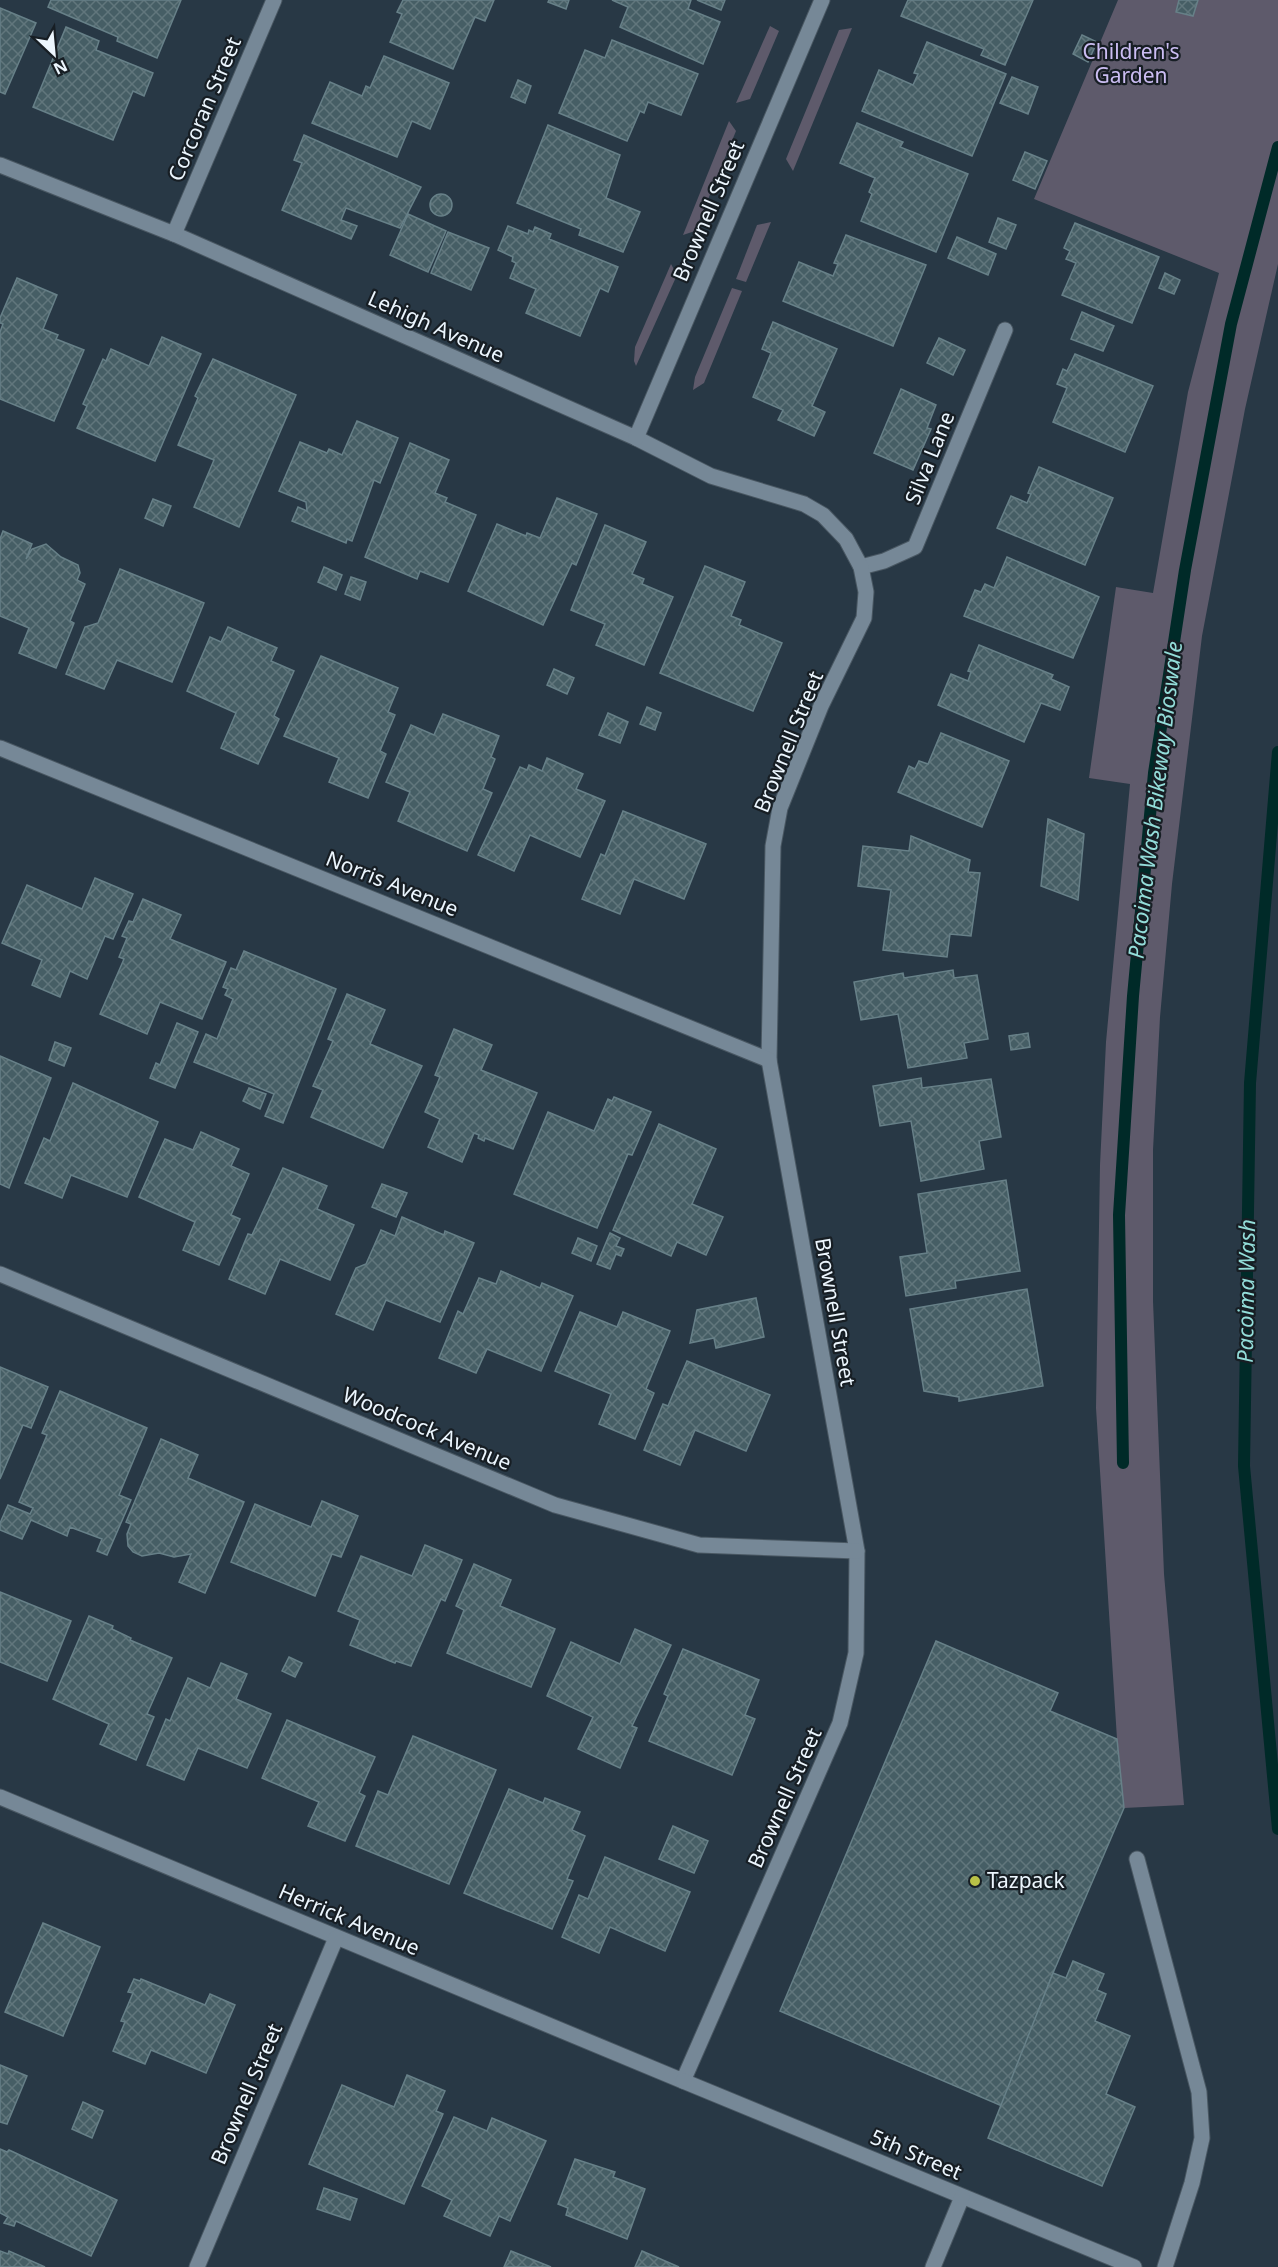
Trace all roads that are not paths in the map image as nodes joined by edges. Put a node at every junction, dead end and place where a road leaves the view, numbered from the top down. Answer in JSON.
{"nodes":[{"id":1,"x":274,"y":0,"type":"edge"},
{"id":2,"x":822,"y":0,"type":"edge"},
{"id":3,"x":0,"y":165,"type":"edge"},
{"id":4,"x":174,"y":234,"type":"junction"},
{"id":5,"x":1005,"y":330,"type":"dead end"},
{"id":6,"x":636,"y":438,"type":"junction"},
{"id":7,"x":846,"y":539,"type":"joint"},
{"id":8,"x":861,"y":567,"type":"junction"},
{"id":9,"x":0,"y":748,"type":"edge"},
{"id":10,"x":769,"y":1060,"type":"junction"},
{"id":11,"x":0,"y":1274,"type":"edge"},
{"id":12,"x":857,"y":1551,"type":"junction"},
{"id":13,"x":0,"y":1797,"type":"edge"},
{"id":14,"x":1137,"y":1859,"type":"dead end"},
{"id":15,"x":336,"y":1938,"type":"junction"},
{"id":16,"x":683,"y":2080,"type":"junction"},
{"id":17,"x":962,"y":2197,"type":"junction"},
{"id":18,"x":197,"y":2267,"type":"edge"},
{"id":19,"x":933,"y":2267,"type":"edge"},
{"id":20,"x":1134,"y":2267,"type":"edge"},
{"id":21,"x":1165,"y":2267,"type":"edge"}],
"edges":[{"from":1,"to":4,"type":"street","name":"Corcoran Street"},
{"from":2,"to":6,"type":"street","name":"Brownell Street"},
{"from":3,"to":4,"type":"street","name":"Lehigh Avenue"},
{"from":4,"to":6,"type":"street","name":"Lehigh Avenue"},
{"from":5,"to":8,"type":"street","name":"Silva Lane"},
{"from":6,"to":7,"type":"street","name":"Lehigh Avenue"},
{"from":7,"to":8,"type":"street","name":"Brownell Street"},
{"from":8,"to":10,"type":"street","name":"Brownell Street"},
{"from":9,"to":10,"type":"street","name":"Norris Avenue"},
{"from":10,"to":12,"type":"street","name":"Brownell Street"},
{"from":11,"to":12,"type":"street","name":"Woodcock Avenue"},
{"from":12,"to":16,"type":"street","name":"Brownell Street"},
{"from":13,"to":15,"type":"street","name":"Herrick Avenue"},
{"from":14,"to":21,"type":"street"},
{"from":15,"to":16,"type":"street","name":"Herrick Avenue"},
{"from":15,"to":18,"type":"street","name":"Brownell Street"},
{"from":16,"to":17,"type":"street","name":"5th Street"},
{"from":17,"to":19,"type":"street"},
{"from":17,"to":20,"type":"street","name":"5th Street"}]}
